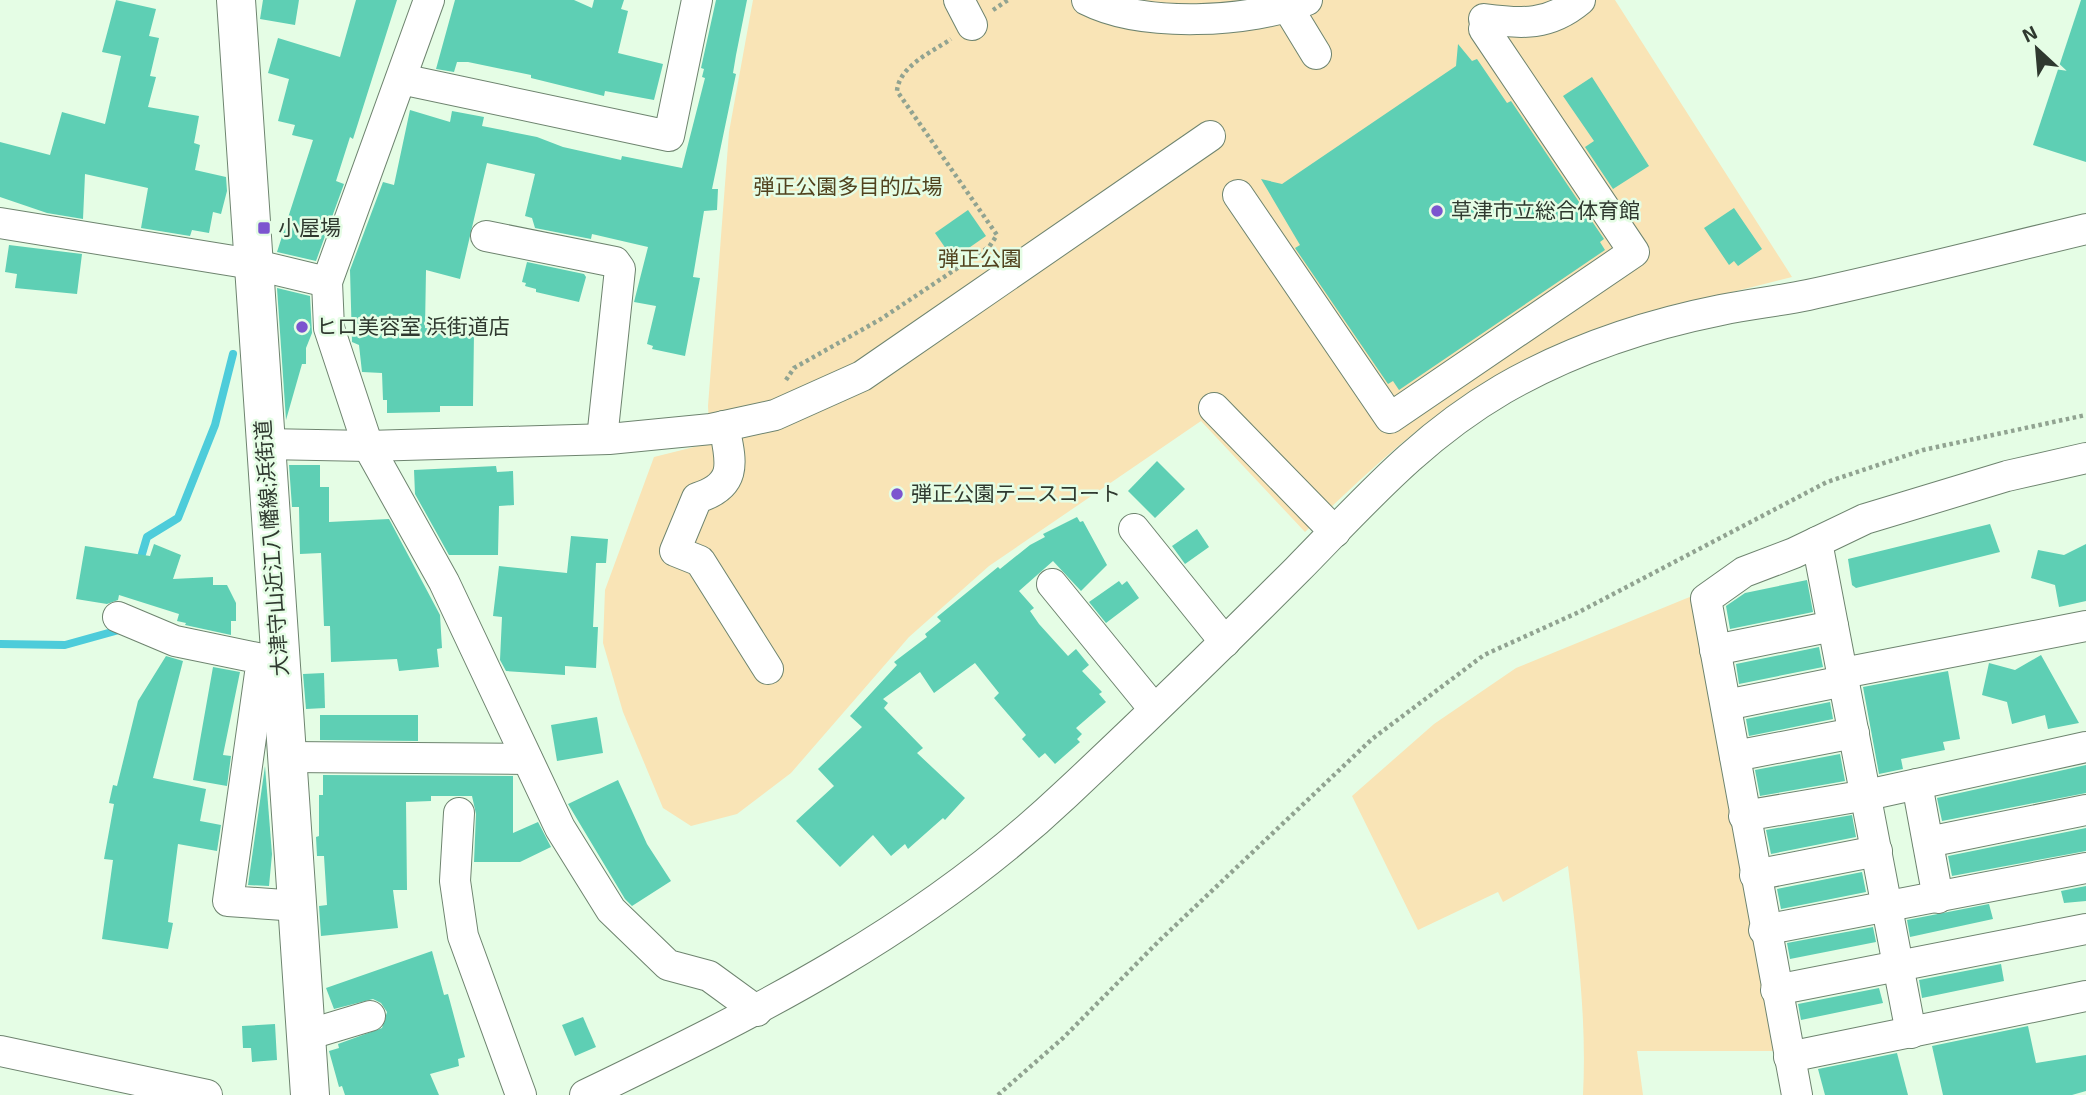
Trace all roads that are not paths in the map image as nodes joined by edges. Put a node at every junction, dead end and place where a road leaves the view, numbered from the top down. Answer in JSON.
{"nodes":[{"id":1,"x":236,"y":0,"type":"edge"},
{"id":2,"x":429,"y":0,"type":"edge"},
{"id":3,"x":697,"y":0,"type":"edge"},
{"id":4,"x":1087,"y":0,"type":"edge"},
{"id":5,"x":1580,"y":0,"type":"edge"},
{"id":6,"x":1297,"y":4,"type":"edge"},
{"id":7,"x":1315,"y":54,"type":"dead end"},
{"id":8,"x":401,"y":79,"type":"junction"},
{"id":9,"x":1210,"y":136,"type":"dead end"},
{"id":10,"x":1238,"y":195,"type":"dead end"},
{"id":11,"x":0,"y":223,"type":"edge"},
{"id":12,"x":2086,"y":229,"type":"edge"},
{"id":13,"x":486,"y":236,"type":"dead end"},
{"id":14,"x":252,"y":264,"type":"junction"},
{"id":15,"x":327,"y":282,"type":"junction"},
{"id":16,"x":1214,"y":408,"type":"dead end"},
{"id":17,"x":717,"y":427,"type":"junction"},
{"id":18,"x":603,"y":439,"type":"junction"},
{"id":19,"x":265,"y":444,"type":"junction"},
{"id":20,"x":368,"y":446,"type":"junction"},
{"id":21,"x":2086,"y":458,"type":"edge"},
{"id":22,"x":1134,"y":529,"type":"dead end"},
{"id":23,"x":1335,"y":532,"type":"junction"},
{"id":24,"x":1817,"y":542,"type":"junction"},
{"id":25,"x":1052,"y":584,"type":"dead end"},
{"id":26,"x":118,"y":617,"type":"dead end"},
{"id":27,"x":1833,"y":626,"type":"junction"},
{"id":28,"x":2086,"y":626,"type":"edge"},
{"id":29,"x":1225,"y":642,"type":"junction"},
{"id":30,"x":1715,"y":650,"type":"junction"},
{"id":31,"x":271,"y":658,"type":"junction"},
{"id":32,"x":768,"y":669,"type":"dead end"},
{"id":33,"x":1843,"y":677,"type":"junction"},
{"id":34,"x":1726,"y":705,"type":"junction"},
{"id":35,"x":1154,"y":709,"type":"junction"},
{"id":36,"x":1854,"y":733,"type":"junction"},
{"id":37,"x":2086,"y":747,"type":"edge"},
{"id":38,"x":1735,"y":756,"type":"junction"},
{"id":39,"x":287,"y":757,"type":"junction"},
{"id":40,"x":527,"y":759,"type":"junction"},
{"id":41,"x":1917,"y":784,"type":"junction"},
{"id":42,"x":1867,"y":795,"type":"junction"},
{"id":43,"x":2086,"y":810,"type":"edge"},
{"id":44,"x":459,"y":813,"type":"dead end"},
{"id":45,"x":1744,"y":816,"type":"junction"},
{"id":46,"x":1928,"y":842,"type":"junction"},
{"id":47,"x":1877,"y":851,"type":"junction"},
{"id":48,"x":2086,"y":868,"type":"edge"},
{"id":49,"x":1755,"y":875,"type":"junction"},
{"id":50,"x":1938,"y":898,"type":"junction"},
{"id":51,"x":298,"y":906,"type":"junction"},
{"id":52,"x":1888,"y":907,"type":"junction"},
{"id":53,"x":2086,"y":929,"type":"edge"},
{"id":54,"x":1764,"y":930,"type":"junction"},
{"id":55,"x":1898,"y":967,"type":"junction"},
{"id":56,"x":1776,"y":990,"type":"junction"},
{"id":57,"x":2086,"y":996,"type":"edge"},
{"id":58,"x":757,"y":1011,"type":"junction"},
{"id":59,"x":370,"y":1016,"type":"dead end"},
{"id":60,"x":1911,"y":1033,"type":"junction"},
{"id":61,"x":307,"y":1035,"type":"junction"},
{"id":62,"x":0,"y":1051,"type":"edge"},
{"id":63,"x":1789,"y":1057,"type":"junction"},
{"id":64,"x":207,"y":1095,"type":"edge"},
{"id":65,"x":310,"y":1095,"type":"edge"},
{"id":66,"x":521,"y":1095,"type":"edge"},
{"id":67,"x":585,"y":1095,"type":"edge"},
{"id":68,"x":1797,"y":1095,"type":"edge"}],
"edges":[{"from":1,"to":14,"type":"main road","name":"大津守山近江八幡線;浜街道"},
{"from":2,"to":8,"type":"street"},
{"from":3,"to":8,"type":"street"},
{"from":4,"to":6,"type":"street"},
{"from":5,"to":10,"type":"street"},
{"from":6,"to":7,"type":"street"},
{"from":8,"to":15,"type":"street"},
{"from":9,"to":17,"type":"street"},
{"from":11,"to":14,"type":"street"},
{"from":12,"to":23,"type":"street"},
{"from":13,"to":18,"type":"street"},
{"from":14,"to":15,"type":"street"},
{"from":14,"to":19,"type":"main road","name":"大津守山近江八幡線;浜街道"},
{"from":15,"to":20,"type":"street"},
{"from":16,"to":23,"type":"street"},
{"from":17,"to":18,"type":"street"},
{"from":17,"to":32,"type":"street"},
{"from":18,"to":20,"type":"street"},
{"from":19,"to":20,"type":"street"},
{"from":19,"to":31,"type":"main road","name":"大津守山近江八幡線;浜街道"},
{"from":20,"to":40,"type":"street"},
{"from":21,"to":24,"type":"street"},
{"from":22,"to":29,"type":"street"},
{"from":23,"to":29,"type":"street"},
{"from":24,"to":27,"type":"street"},
{"from":24,"to":30,"type":"street"},
{"from":25,"to":35,"type":"street"},
{"from":26,"to":31,"type":"street"},
{"from":27,"to":30,"type":"street"},
{"from":27,"to":33,"type":"street"},
{"from":28,"to":33,"type":"street"},
{"from":29,"to":35,"type":"street"},
{"from":30,"to":34,"type":"street"},
{"from":31,"to":39,"type":"main road","name":"大津守山近江八幡線;浜街道"},
{"from":31,"to":51,"type":"street"},
{"from":33,"to":34,"type":"street"},
{"from":33,"to":36,"type":"street"},
{"from":34,"to":38,"type":"street"},
{"from":35,"to":58,"type":"street"},
{"from":36,"to":38,"type":"street"},
{"from":36,"to":42,"type":"street"},
{"from":37,"to":41,"type":"street"},
{"from":38,"to":45,"type":"street"},
{"from":39,"to":40,"type":"street"},
{"from":39,"to":51,"type":"main road","name":"大津守山近江八幡線;浜街道"},
{"from":40,"to":58,"type":"street"},
{"from":41,"to":42,"type":"street"},
{"from":41,"to":46,"type":"street"},
{"from":42,"to":45,"type":"street"},
{"from":42,"to":47,"type":"street"},
{"from":43,"to":46,"type":"street"},
{"from":44,"to":66,"type":"street"},
{"from":45,"to":49,"type":"street"},
{"from":46,"to":50,"type":"street"},
{"from":47,"to":49,"type":"street"},
{"from":47,"to":52,"type":"street"},
{"from":48,"to":50,"type":"street"},
{"from":49,"to":54,"type":"street"},
{"from":50,"to":52,"type":"street"},
{"from":51,"to":61,"type":"main road","name":"大津守山近江八幡線;浜街道"},
{"from":52,"to":54,"type":"street"},
{"from":52,"to":55,"type":"street"},
{"from":53,"to":55,"type":"street"},
{"from":54,"to":56,"type":"street"},
{"from":55,"to":56,"type":"street"},
{"from":55,"to":60,"type":"street"},
{"from":56,"to":63,"type":"street"},
{"from":57,"to":60,"type":"street"},
{"from":58,"to":67,"type":"street"},
{"from":59,"to":61,"type":"street"},
{"from":60,"to":63,"type":"street"},
{"from":61,"to":65,"type":"main road","name":"大津守山近江八幡線;浜街道"},
{"from":62,"to":64,"type":"street"},
{"from":63,"to":68,"type":"street"}]}
